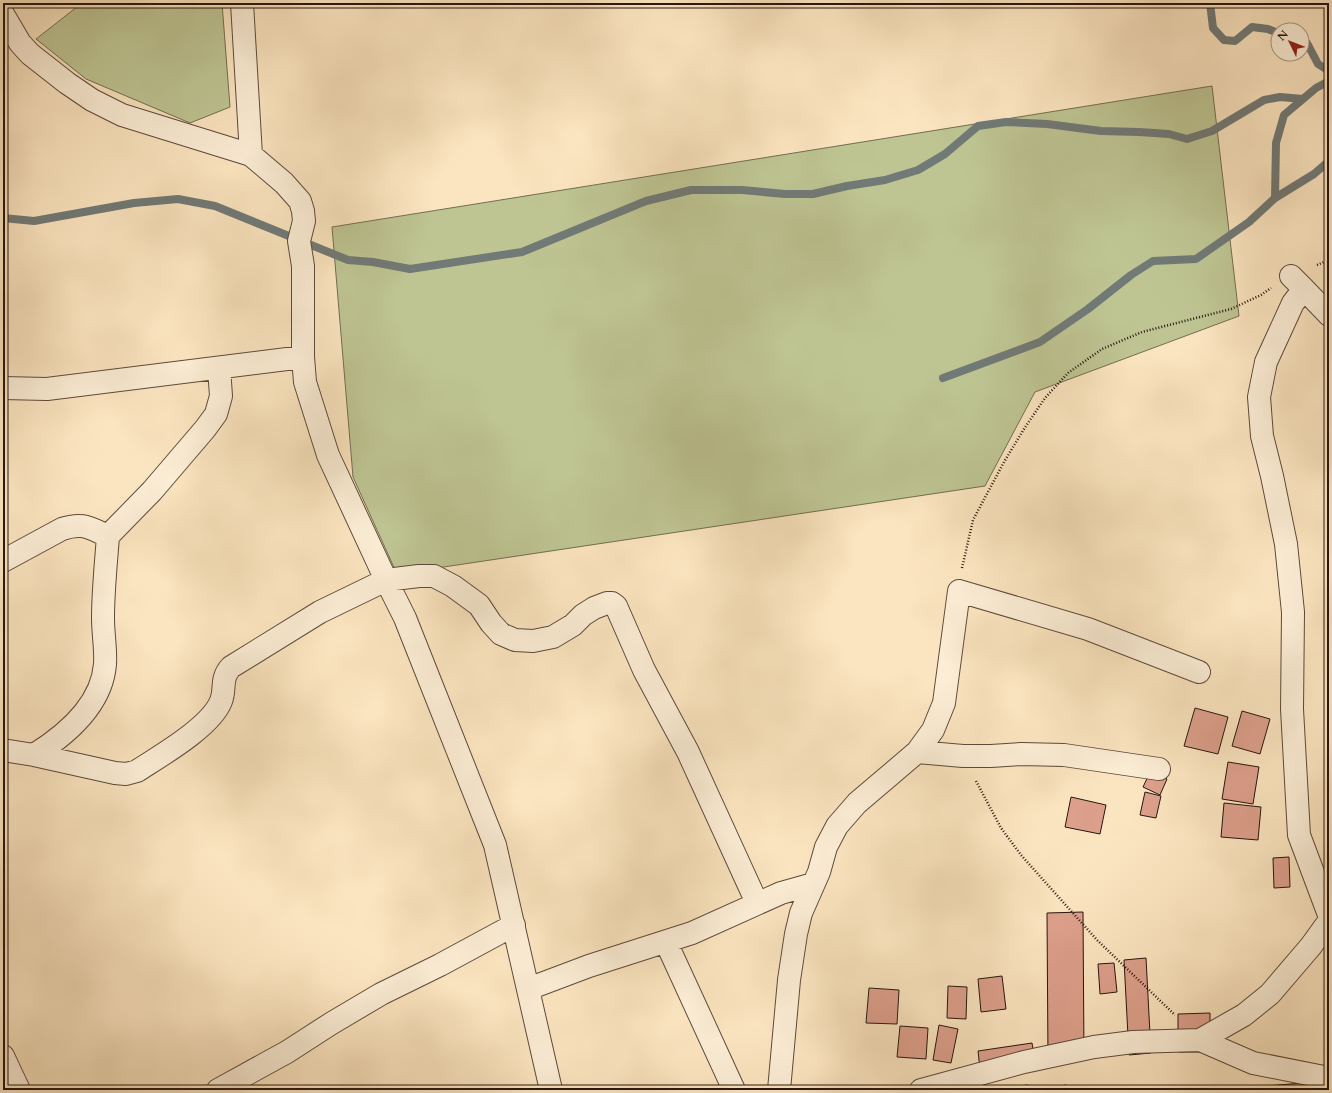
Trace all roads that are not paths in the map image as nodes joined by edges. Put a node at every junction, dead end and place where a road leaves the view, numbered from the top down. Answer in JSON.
{"nodes":[{"id":1,"x":242,"y":3,"type":"edge"},
{"id":2,"x":3,"y":14,"type":"edge"},
{"id":3,"x":251,"y":155,"type":"junction"},
{"id":4,"x":1329,"y":315,"type":"edge"},
{"id":5,"x":303,"y":357,"type":"junction"},
{"id":6,"x":219,"y":368,"type":"junction"},
{"id":7,"x":3,"y":388,"type":"edge"},
{"id":8,"x":108,"y":536,"type":"junction"},
{"id":9,"x":3,"y":561,"type":"edge"},
{"id":10,"x":386,"y":580,"type":"junction"},
{"id":11,"x":1199,"y":672,"type":"dead end"},
{"id":12,"x":3,"y":750,"type":"edge"},
{"id":13,"x":917,"y":752,"type":"junction"},
{"id":14,"x":34,"y":755,"type":"junction"},
{"id":15,"x":1158,"y":769,"type":"dead end"},
{"id":16,"x":813,"y":884,"type":"junction"},
{"id":17,"x":758,"y":903,"type":"junction"},
{"id":18,"x":1329,"y":915,"type":"edge"},
{"id":19,"x":1329,"y":921,"type":"edge"},
{"id":20,"x":514,"y":925,"type":"junction"},
{"id":21,"x":666,"y":942,"type":"junction"},
{"id":22,"x":528,"y":990,"type":"junction"},
{"id":23,"x":1200,"y":1040,"type":"junction"},
{"id":24,"x":3,"y":1056,"type":"edge"},
{"id":25,"x":1329,"y":1078,"type":"edge"},
{"id":26,"x":19,"y":1090,"type":"edge"},
{"id":27,"x":218,"y":1090,"type":"edge"},
{"id":28,"x":551,"y":1090,"type":"edge"},
{"id":29,"x":734,"y":1090,"type":"edge"},
{"id":30,"x":779,"y":1090,"type":"edge"},
{"id":31,"x":922,"y":1090,"type":"edge"}],
"edges":[{"from":1,"to":3,"type":"street"},
{"from":2,"to":3,"type":"street"},
{"from":3,"to":5,"type":"street"},
{"from":4,"to":18,"type":"street"},
{"from":5,"to":6,"type":"street"},
{"from":5,"to":10,"type":"street"},
{"from":6,"to":7,"type":"street"},
{"from":6,"to":8,"type":"street"},
{"from":8,"to":9,"type":"street"},
{"from":8,"to":14,"type":"street"},
{"from":10,"to":14,"type":"street"},
{"from":10,"to":17,"type":"street"},
{"from":10,"to":20,"type":"street"},
{"from":11,"to":13,"type":"street"},
{"from":12,"to":14,"type":"street"},
{"from":13,"to":15,"type":"street"},
{"from":13,"to":16,"type":"street"},
{"from":16,"to":17,"type":"street"},
{"from":16,"to":30,"type":"street"},
{"from":17,"to":21,"type":"street"},
{"from":19,"to":23,"type":"street"},
{"from":20,"to":22,"type":"street"},
{"from":20,"to":27,"type":"street"},
{"from":21,"to":22,"type":"street"},
{"from":21,"to":29,"type":"street"},
{"from":22,"to":28,"type":"street"},
{"from":23,"to":25,"type":"street"},
{"from":23,"to":31,"type":"street"},
{"from":24,"to":26,"type":"street"}]}
